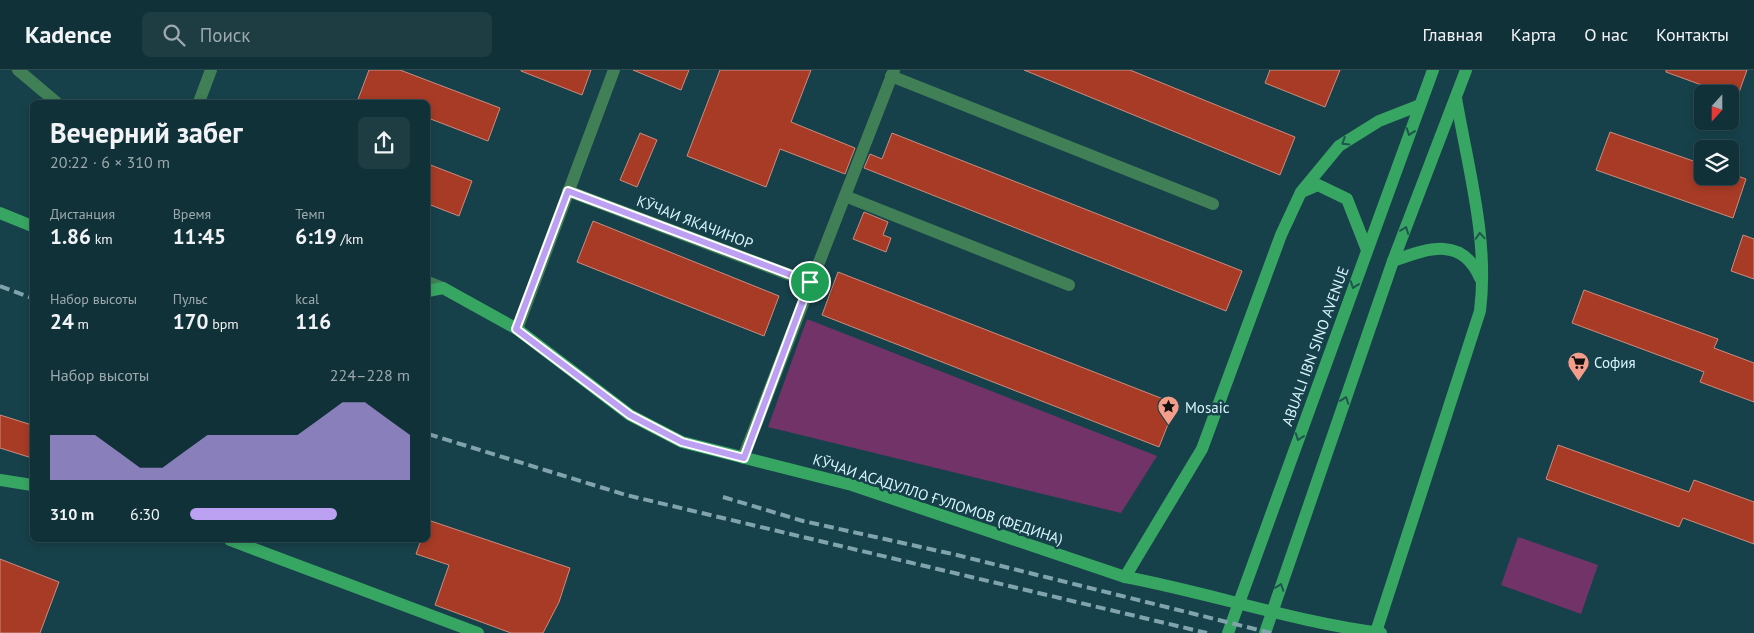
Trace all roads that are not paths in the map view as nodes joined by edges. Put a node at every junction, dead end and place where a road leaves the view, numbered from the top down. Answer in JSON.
{"nodes":[{"id":1,"x":18,"y":70,"type":"edge"},
{"id":2,"x":211,"y":70,"type":"edge"},
{"id":3,"x":614,"y":70,"type":"edge"},
{"id":4,"x":1433,"y":70,"type":"edge"},
{"id":5,"x":1466,"y":70,"type":"edge"},
{"id":6,"x":892,"y":73,"type":"edge"},
{"id":7,"x":1456,"y":98,"type":"junction"},
{"id":8,"x":54,"y":100,"type":"edge"},
{"id":9,"x":200,"y":100,"type":"edge"},
{"id":10,"x":1420,"y":105,"type":"junction"},
{"id":11,"x":568,"y":191,"type":"junction"},
{"id":12,"x":1301,"y":192,"type":"junction"},
{"id":13,"x":845,"y":196,"type":"junction"},
{"id":14,"x":1213,"y":204,"type":"dead end"},
{"id":15,"x":0,"y":213,"type":"edge"},
{"id":16,"x":30,"y":225,"type":"edge"},
{"id":17,"x":1367,"y":250,"type":"junction"},
{"id":18,"x":1393,"y":262,"type":"junction"},
{"id":19,"x":810,"y":282,"type":"junction"},
{"id":20,"x":430,"y":283,"type":"edge"},
{"id":21,"x":1069,"y":285,"type":"dead end"},
{"id":22,"x":1483,"y":285,"type":"junction"},
{"id":23,"x":443,"y":288,"type":"junction"},
{"id":24,"x":430,"y":290,"type":"edge"},
{"id":25,"x":516,"y":329,"type":"junction"},
{"id":26,"x":744,"y":458,"type":"junction"},
{"id":27,"x":0,"y":480,"type":"edge"},
{"id":28,"x":30,"y":485,"type":"edge"},
{"id":29,"x":235,"y":542,"type":"edge"},
{"id":30,"x":1125,"y":577,"type":"junction"},
{"id":31,"x":478,"y":633,"type":"edge"},
{"id":32,"x":1228,"y":633,"type":"edge"},
{"id":33,"x":1265,"y":633,"type":"edge"},
{"id":34,"x":1379,"y":633,"type":"edge"}],
"edges":[{"from":1,"to":8,"type":"street"},
{"from":2,"to":9,"type":"street"},
{"from":3,"to":11,"type":"street"},
{"from":4,"to":10,"type":"main road","name":"ABUALI IBN SINO AVENUE"},
{"from":5,"to":7,"type":"main road"},
{"from":6,"to":13,"type":"street"},
{"from":6,"to":14,"type":"street"},
{"from":18,"to":7,"type":"main road","one_way":true},
{"from":22,"to":7,"type":"main road","one_way":true},
{"from":10,"to":12,"type":"main road","one_way":true},
{"from":10,"to":17,"type":"main road","name":"ABUALI IBN SINO AVENUE","one_way":true},
{"from":11,"to":19,"type":"street","name":"КӮЧАИ ЯКАЧИНОР"},
{"from":11,"to":25,"type":"street"},
{"from":12,"to":17,"type":"main road"},
{"from":12,"to":30,"type":"main road"},
{"from":13,"to":19,"type":"street"},
{"from":13,"to":21,"type":"street"},
{"from":15,"to":16,"type":"main road"},
{"from":17,"to":32,"type":"main road","name":"ABUALI IBN SINO AVENUE","one_way":true},
{"from":18,"to":22,"type":"main road"},
{"from":33,"to":18,"type":"main road","one_way":true},
{"from":19,"to":26,"type":"street"},
{"from":20,"to":23,"type":"street"},
{"from":22,"to":34,"type":"main road"},
{"from":23,"to":24,"type":"main road"},
{"from":23,"to":25,"type":"main road","name":"КӮЧАИ АСАДУЛЛО ҒУЛОМОВ (ФЕДИНА)"},
{"from":25,"to":26,"type":"main road","name":"КӮЧАИ АСАДУЛЛО ҒУЛОМОВ (ФЕДИНА)"},
{"from":26,"to":30,"type":"main road","name":"КӮЧАИ АСАДУЛЛО ҒУЛОМОВ (ФЕДИНА)"},
{"from":27,"to":28,"type":"main road"},
{"from":29,"to":31,"type":"main road"},
{"from":30,"to":34,"type":"main road","name":"КӮЧАИ АСАДУЛЛО ҒУЛОМОВ (ФЕДИНА)"}]}
